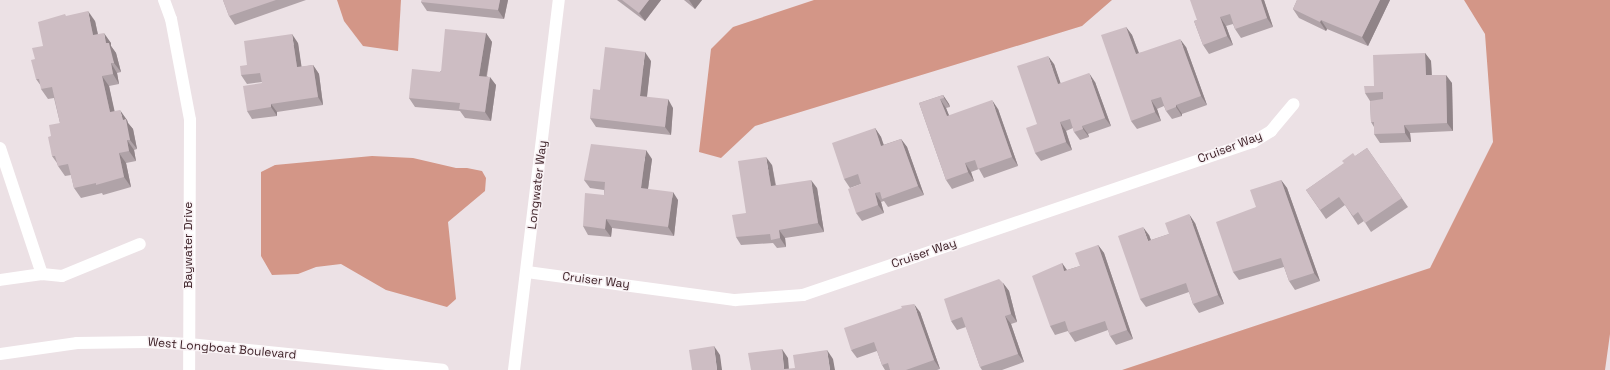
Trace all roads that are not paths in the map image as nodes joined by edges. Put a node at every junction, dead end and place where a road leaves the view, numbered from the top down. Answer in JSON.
{"nodes":[{"id":1,"x":164,"y":0,"type":"edge"},
{"id":2,"x":560,"y":0,"type":"edge"},
{"id":3,"x":1294,"y":104,"type":"dead end"},
{"id":4,"x":0,"y":148,"type":"edge"},
{"id":5,"x":140,"y":244,"type":"dead end"},
{"id":6,"x":528,"y":272,"type":"junction"},
{"id":7,"x":42,"y":274,"type":"junction"},
{"id":8,"x":0,"y":280,"type":"edge"},
{"id":9,"x":189,"y":344,"type":"junction"},
{"id":10,"x":0,"y":354,"type":"edge"},
{"id":11,"x":189,"y":370,"type":"edge"},
{"id":12,"x":444,"y":370,"type":"edge"},
{"id":13,"x":514,"y":370,"type":"edge"}],
"edges":[{"from":1,"to":9,"type":"street","name":"Baywater Drive"},
{"from":2,"to":6,"type":"street","name":"Longwater Way"},
{"from":3,"to":6,"type":"street","name":"Cruiser Way"},
{"from":4,"to":7,"type":"street"},
{"from":5,"to":7,"type":"street"},
{"from":6,"to":13,"type":"street","name":"Longwater Way"},
{"from":7,"to":8,"type":"street"},
{"from":9,"to":10,"type":"street","name":"West Longboat Boulevard"},
{"from":9,"to":11,"type":"street","name":"Baywater Drive"},
{"from":9,"to":12,"type":"street","name":"West Longboat Boulevard"}]}
